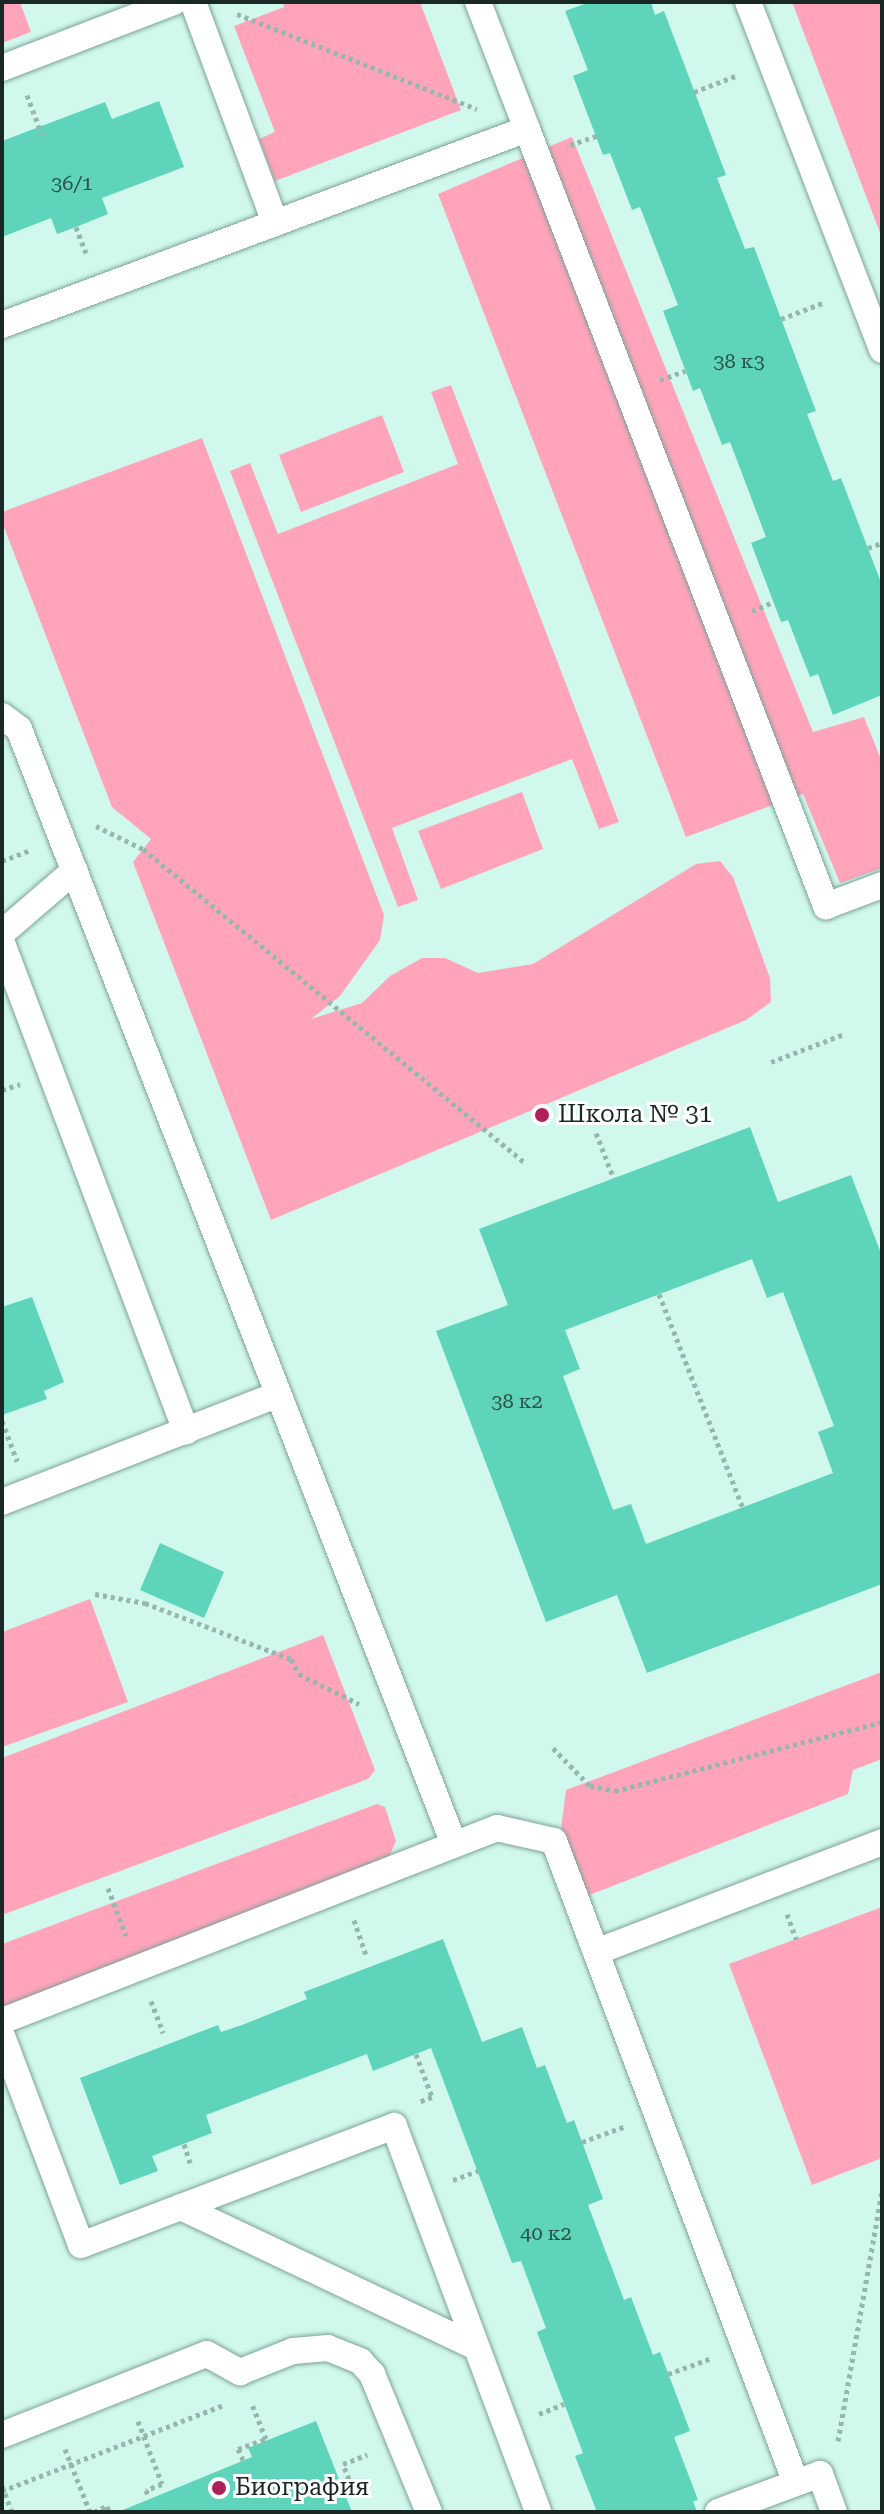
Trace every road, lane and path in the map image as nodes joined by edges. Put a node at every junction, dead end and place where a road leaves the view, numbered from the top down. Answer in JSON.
{"nodes":[{"id":1,"x":174,"y":2,"type":"edge"},
{"id":2,"x":193,"y":2,"type":"edge"},
{"id":3,"x":478,"y":2,"type":"edge"},
{"id":4,"x":748,"y":2,"type":"edge"},
{"id":5,"x":221,"y":8,"type":"dead end"},
{"id":6,"x":771,"y":62,"type":"junction"},
{"id":7,"x":2,"y":68,"type":"edge"},
{"id":8,"x":694,"y":92,"type":"dead end"},
{"id":9,"x":527,"y":129,"type":"junction"},
{"id":10,"x":275,"y":223,"type":"junction"},
{"id":11,"x":859,"y":289,"type":"junction"},
{"id":12,"x":781,"y":319,"type":"dead end"},
{"id":13,"x":2,"y":325,"type":"edge"},
{"id":14,"x":882,"y":350,"type":"edge"},
{"id":15,"x":882,"y":543,"type":"edge"},
{"id":16,"x":868,"y":548,"type":"dead end"},
{"id":17,"x":2,"y":716,"type":"edge"},
{"id":18,"x":100,"y":824,"type":"dead end"},
{"id":19,"x":75,"y":870,"type":"junction"},
{"id":20,"x":882,"y":885,"type":"edge"},
{"id":21,"x":2,"y":933,"type":"edge"},
{"id":22,"x":2,"y":943,"type":"edge"},
{"id":23,"x":844,"y":1034,"type":"dead end"},
{"id":24,"x":771,"y":1062,"type":"dead end"},
{"id":25,"x":596,"y":1133,"type":"dead end"},
{"id":26,"x":524,"y":1162,"type":"dead end"},
{"id":27,"x":614,"y":1179,"type":"dead end"},
{"id":28,"x":659,"y":1294,"type":"dead end"},
{"id":29,"x":277,"y":1395,"type":"junction"},
{"id":30,"x":186,"y":1431,"type":"junction"},
{"id":31,"x":2,"y":1502,"type":"edge"},
{"id":32,"x":743,"y":1508,"type":"dead end"},
{"id":33,"x":95,"y":1594,"type":"dead end"},
{"id":34,"x":882,"y":1722,"type":"edge"},
{"id":35,"x":410,"y":1730,"type":"junction"},
{"id":36,"x":553,"y":1748,"type":"dead end"},
{"id":37,"x":882,"y":1842,"type":"edge"},
{"id":38,"x":454,"y":1844,"type":"junction"},
{"id":39,"x":108,"y":1888,"type":"dead end"},
{"id":40,"x":596,"y":1952,"type":"junction"},
{"id":41,"x":139,"y":1968,"type":"junction"},
{"id":42,"x":2,"y":2021,"type":"edge"},
{"id":43,"x":2,"y":2036,"type":"edge"},
{"id":44,"x":416,"y":2054,"type":"dead end"},
{"id":45,"x":403,"y":2108,"type":"dead end"},
{"id":46,"x":657,"y":2114,"type":"junction"},
{"id":47,"x":582,"y":2142,"type":"dead end"},
{"id":48,"x":882,"y":2192,"type":"edge"},
{"id":49,"x":181,"y":2207,"type":"junction"},
{"id":50,"x":744,"y":2346,"type":"junction"},
{"id":51,"x":476,"y":2347,"type":"junction"},
{"id":52,"x":668,"y":2374,"type":"dead end"},
{"id":53,"x":244,"y":2383,"type":"junction"},
{"id":54,"x":124,"y":2386,"type":"junction"},
{"id":55,"x":52,"y":2415,"type":"junction"},
{"id":56,"x":2,"y":2435,"type":"edge"},
{"id":57,"x":143,"y":2436,"type":"junction"},
{"id":58,"x":838,"y":2441,"type":"dead end"},
{"id":59,"x":360,"y":2444,"type":"dead end"},
{"id":60,"x":243,"y":2460,"type":"dead end"},
{"id":61,"x":71,"y":2464,"type":"junction"},
{"id":62,"x":370,"y":2470,"type":"dead end"},
{"id":63,"x":796,"y":2483,"type":"junction"},
{"id":64,"x":3,"y":2489,"type":"edge"},
{"id":65,"x":149,"y":2497,"type":"dead end"},
{"id":66,"x":12,"y":2512,"type":"edge"},
{"id":67,"x":92,"y":2512,"type":"edge"},
{"id":68,"x":109,"y":2512,"type":"edge"},
{"id":69,"x":429,"y":2512,"type":"edge"},
{"id":70,"x":538,"y":2512,"type":"edge"},
{"id":71,"x":718,"y":2512,"type":"edge"},
{"id":72,"x":834,"y":2512,"type":"edge"}],
"edges":[{"from":1,"to":7,"type":"lane"},
{"from":2,"to":10,"type":"lane"},
{"from":3,"to":9,"type":"lane"},
{"from":4,"to":6,"type":"lane"},
{"from":5,"to":9,"type":"path"},
{"from":6,"to":8,"type":"path"},
{"from":6,"to":11,"type":"lane"},
{"from":9,"to":10,"type":"lane"},
{"from":9,"to":20,"type":"lane"},
{"from":10,"to":13,"type":"lane"},
{"from":11,"to":12,"type":"path"},
{"from":11,"to":14,"type":"lane"},
{"from":15,"to":16,"type":"path"},
{"from":17,"to":19,"type":"lane"},
{"from":18,"to":26,"type":"path"},
{"from":19,"to":21,"type":"lane"},
{"from":19,"to":29,"type":"lane"},
{"from":22,"to":30,"type":"lane"},
{"from":23,"to":24,"type":"path"},
{"from":25,"to":27,"type":"path"},
{"from":28,"to":32,"type":"path"},
{"from":29,"to":30,"type":"lane"},
{"from":29,"to":35,"type":"lane"},
{"from":30,"to":31,"type":"lane"},
{"from":33,"to":35,"type":"path"},
{"from":34,"to":36,"type":"path"},
{"from":35,"to":38,"type":"lane"},
{"from":37,"to":40,"type":"lane"},
{"from":38,"to":40,"type":"lane"},
{"from":38,"to":41,"type":"lane"},
{"from":39,"to":41,"type":"path"},
{"from":40,"to":46,"type":"lane"},
{"from":41,"to":42,"type":"lane"},
{"from":43,"to":49,"type":"lane"},
{"from":44,"to":45,"type":"path"},
{"from":46,"to":47,"type":"path"},
{"from":46,"to":50,"type":"lane"},
{"from":48,"to":58,"type":"path"},
{"from":49,"to":51,"type":"lane"},
{"from":49,"to":51,"type":"lane"},
{"from":50,"to":52,"type":"path"},
{"from":50,"to":63,"type":"lane"},
{"from":51,"to":70,"type":"lane"},
{"from":53,"to":54,"type":"lane"},
{"from":53,"to":57,"type":"path"},
{"from":53,"to":60,"type":"path"},
{"from":53,"to":69,"type":"lane"},
{"from":54,"to":55,"type":"lane"},
{"from":54,"to":57,"type":"path"},
{"from":55,"to":56,"type":"lane"},
{"from":55,"to":61,"type":"path"},
{"from":57,"to":61,"type":"path"},
{"from":57,"to":65,"type":"path"},
{"from":59,"to":62,"type":"path"},
{"from":61,"to":64,"type":"path"},
{"from":61,"to":67,"type":"path"},
{"from":63,"to":71,"type":"lane"},
{"from":63,"to":72,"type":"lane"},
{"from":64,"to":66,"type":"path"},
{"from":67,"to":68,"type":"path"}]}
